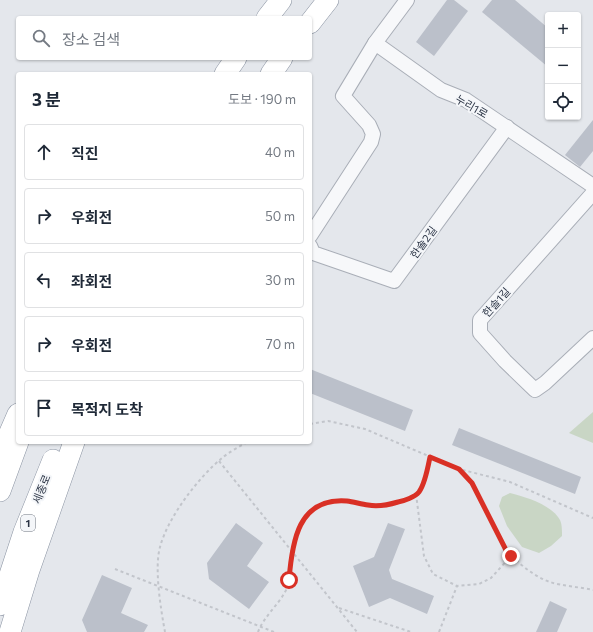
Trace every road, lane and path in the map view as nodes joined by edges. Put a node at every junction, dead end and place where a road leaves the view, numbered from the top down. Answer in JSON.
{"nodes":[{"id":1,"x":281,"y":0,"type":"edge"},
{"id":2,"x":328,"y":0,"type":"edge"},
{"id":3,"x":407,"y":0,"type":"edge"},
{"id":4,"x":269,"y":16,"type":"edge"},
{"id":5,"x":312,"y":20,"type":"edge"},
{"id":6,"x":375,"y":43,"type":"junction"},
{"id":7,"x":235,"y":60,"type":"edge"},
{"id":8,"x":280,"y":60,"type":"edge"},
{"id":9,"x":226,"y":72,"type":"edge"},
{"id":10,"x":272,"y":72,"type":"edge"},
{"id":11,"x":507,"y":127,"type":"junction"},
{"id":12,"x":593,"y":186,"type":"edge"},
{"id":13,"x":593,"y":193,"type":"edge"},
{"id":14,"x":312,"y":233,"type":"edge"},
{"id":15,"x":312,"y":251,"type":"edge"},
{"id":16,"x":593,"y":338,"type":"edge"},
{"id":17,"x":16,"y":419,"type":"edge"},
{"id":18,"x":312,"y":424,"type":"edge"},
{"id":19,"x":17,"y":444,"type":"edge"},
{"id":20,"x":59,"y":444,"type":"edge"},
{"id":21,"x":73,"y":444,"type":"edge"},
{"id":22,"x":244,"y":444,"type":"edge"},
{"id":23,"x":0,"y":455,"type":"edge"},
{"id":24,"x":430,"y":457,"type":"junction"},
{"id":25,"x":219,"y":461,"type":"junction"},
{"id":26,"x":459,"y":469,"type":"junction"},
{"id":27,"x":0,"y":491,"type":"edge"},
{"id":28,"x":416,"y":494,"type":"junction"},
{"id":29,"x":593,"y":518,"type":"edge"},
{"id":30,"x":292,"y":552,"type":"junction"},
{"id":31,"x":511,"y":556,"type":"junction"},
{"id":32,"x":115,"y":569,"type":"dead end"},
{"id":33,"x":457,"y":586,"type":"junction"},
{"id":34,"x":159,"y":587,"type":"junction"},
{"id":35,"x":593,"y":590,"type":"edge"},
{"id":36,"x":0,"y":605,"type":"edge"},
{"id":37,"x":337,"y":607,"type":"junction"},
{"id":38,"x":261,"y":627,"type":"junction"},
{"id":39,"x":10,"y":632,"type":"edge"},
{"id":40,"x":166,"y":632,"type":"edge"},
{"id":41,"x":258,"y":632,"type":"edge"},
{"id":42,"x":274,"y":632,"type":"edge"},
{"id":43,"x":357,"y":632,"type":"edge"},
{"id":44,"x":411,"y":632,"type":"edge"},
{"id":45,"x":439,"y":632,"type":"edge"}],
"edges":[{"from":1,"to":4,"type":"highway"},
{"from":2,"to":5,"type":"highway"},
{"from":3,"to":6,"type":"street"},
{"from":6,"to":11,"type":"street","name":"누리1로"},
{"from":6,"to":14,"type":"street"},
{"from":7,"to":9,"type":"highway"},
{"from":8,"to":10,"type":"highway"},
{"from":11,"to":12,"type":"street","name":"누리1로"},
{"from":11,"to":15,"type":"street","name":"한솔2길"},
{"from":13,"to":16,"type":"street","name":"한솔1길"},
{"from":17,"to":23,"type":"highway"},
{"from":18,"to":24,"type":"path"},
{"from":19,"to":27,"type":"highway"},
{"from":20,"to":36,"type":"highway","name":"세종로","number":"1"},
{"from":21,"to":39,"type":"highway"},
{"from":22,"to":25,"type":"path"},
{"from":24,"to":26,"type":"path"},
{"from":24,"to":28,"type":"path"},
{"from":25,"to":30,"type":"path"},
{"from":25,"to":34,"type":"path"},
{"from":26,"to":29,"type":"path"},
{"from":26,"to":31,"type":"path"},
{"from":28,"to":30,"type":"path"},
{"from":28,"to":33,"type":"path"},
{"from":30,"to":37,"type":"path"},
{"from":30,"to":38,"type":"path"},
{"from":31,"to":33,"type":"path"},
{"from":31,"to":35,"type":"path"},
{"from":32,"to":34,"type":"path"},
{"from":33,"to":45,"type":"path"},
{"from":34,"to":38,"type":"path"},
{"from":34,"to":40,"type":"path"},
{"from":37,"to":43,"type":"path"},
{"from":37,"to":44,"type":"path"},
{"from":38,"to":41,"type":"path"},
{"from":38,"to":42,"type":"path"}]}
